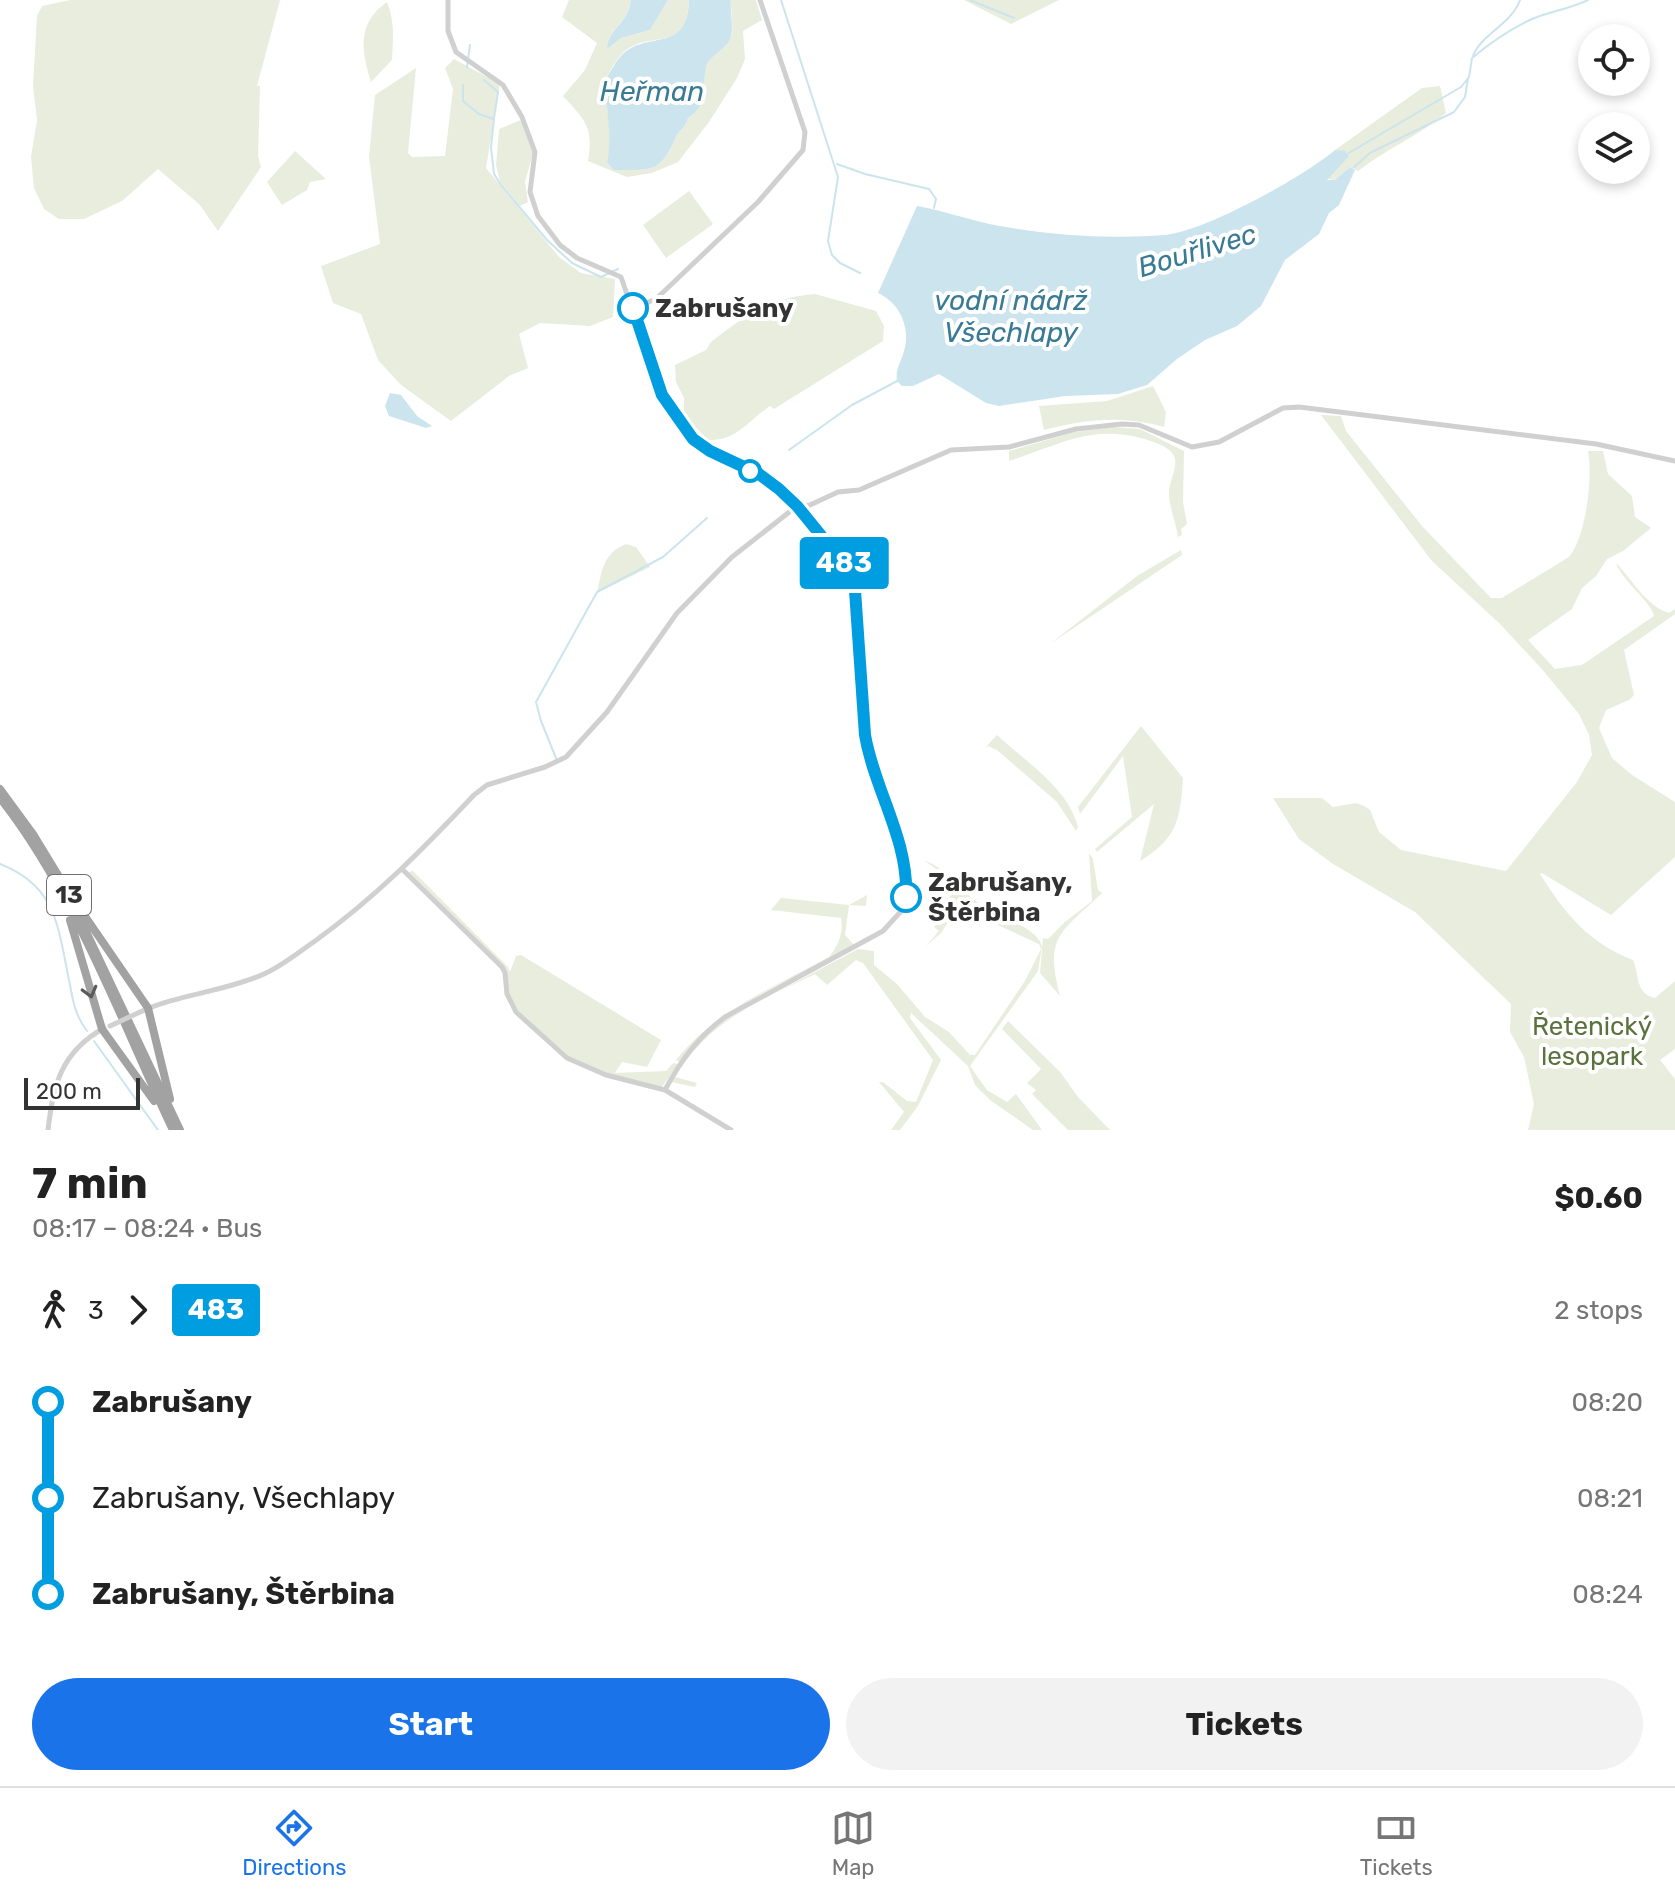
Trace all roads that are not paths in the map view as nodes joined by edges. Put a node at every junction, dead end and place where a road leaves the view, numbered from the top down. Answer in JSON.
{"nodes":[{"id":1,"x":448,"y":0,"type":"edge"},
{"id":2,"x":760,"y":0,"type":"edge"},
{"id":3,"x":633,"y":308,"type":"junction"},
{"id":4,"x":1675,"y":461,"type":"edge"},
{"id":5,"x":797,"y":506,"type":"junction"},
{"id":6,"x":0,"y":789,"type":"edge"},
{"id":7,"x":0,"y":798,"type":"edge"},
{"id":8,"x":403,"y":870,"type":"junction"},
{"id":9,"x":66,"y":896,"type":"junction"},
{"id":10,"x":144,"y":1010,"type":"junction"},
{"id":11,"x":106,"y":1028,"type":"junction"},
{"id":12,"x":665,"y":1090,"type":"junction"},
{"id":13,"x":172,"y":1124,"type":"edge"},
{"id":14,"x":48,"y":1130,"type":"edge"},
{"id":15,"x":180,"y":1130,"type":"edge"},
{"id":16,"x":731,"y":1130,"type":"edge"}],
"edges":[{"from":1,"to":3,"type":"street"},
{"from":2,"to":3,"type":"street"},
{"from":3,"to":5,"type":"street"},
{"from":4,"to":5,"type":"street"},
{"from":5,"to":8,"type":"street"},
{"from":5,"to":12,"type":"street"},
{"from":6,"to":9,"type":"highway","number":"13"},
{"from":7,"to":9,"type":"highway","number":"13"},
{"from":8,"to":10,"type":"street"},
{"from":8,"to":12,"type":"street"},
{"from":9,"to":10,"type":"highway"},
{"from":9,"to":11,"type":"highway","one_way":true},
{"from":9,"to":13,"type":"highway","number":"13"},
{"from":10,"to":11,"type":"street","bridge":true},
{"from":10,"to":13,"type":"highway"},
{"from":11,"to":13,"type":"highway"},
{"from":11,"to":14,"type":"street"},
{"from":12,"to":16,"type":"street"},
{"from":13,"to":15,"type":"highway","number":"13"}]}
